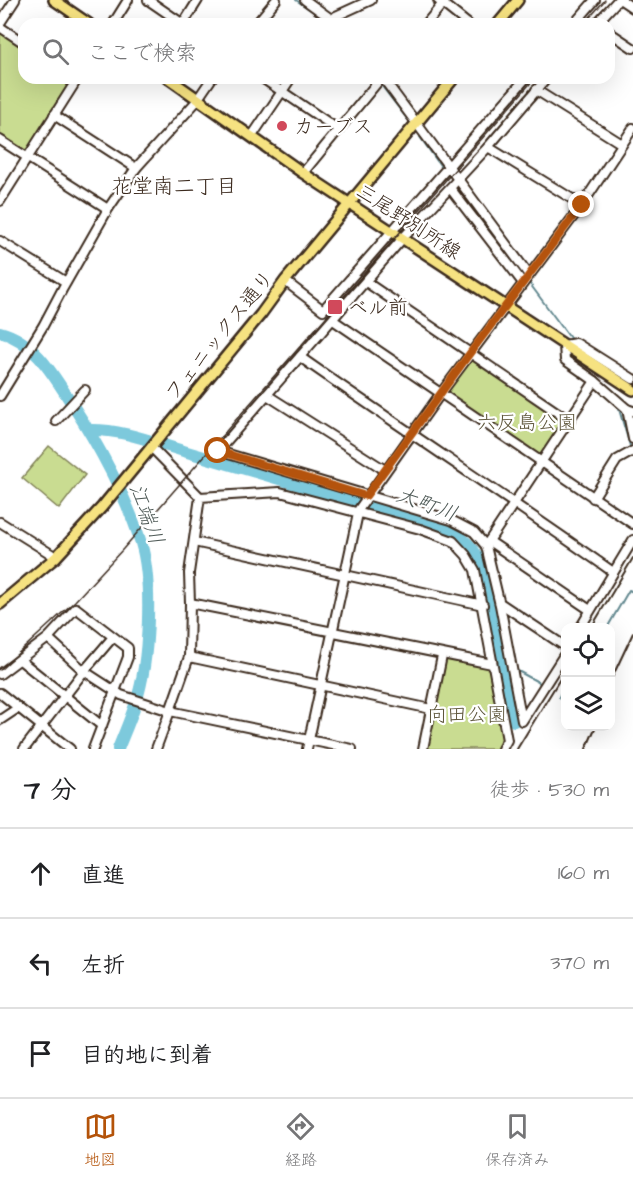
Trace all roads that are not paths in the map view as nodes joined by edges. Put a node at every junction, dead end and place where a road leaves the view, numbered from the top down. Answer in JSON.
{"nodes":[{"id":1,"x":15,"y":0,"type":"edge"},
{"id":2,"x":54,"y":0,"type":"edge"},
{"id":3,"x":128,"y":0,"type":"edge"},
{"id":4,"x":148,"y":0,"type":"edge"},
{"id":5,"x":198,"y":0,"type":"edge"},
{"id":6,"x":276,"y":0,"type":"edge"},
{"id":7,"x":306,"y":0,"type":"edge"},
{"id":8,"x":371,"y":0,"type":"edge"},
{"id":9,"x":518,"y":0,"type":"edge"},
{"id":10,"x":595,"y":0,"type":"edge"},
{"id":11,"x":620,"y":0,"type":"edge"},
{"id":12,"x":442,"y":1,"type":"edge"},
{"id":13,"x":633,"y":8,"type":"edge"},
{"id":14,"x":81,"y":18,"type":"edge"},
{"id":15,"x":117,"y":18,"type":"edge"},
{"id":16,"x":174,"y":18,"type":"edge"},
{"id":17,"x":187,"y":18,"type":"edge"},
{"id":18,"x":261,"y":18,"type":"edge"},
{"id":19,"x":327,"y":18,"type":"edge"},
{"id":20,"x":339,"y":18,"type":"edge"},
{"id":21,"x":430,"y":18,"type":"edge"},
{"id":22,"x":461,"y":18,"type":"edge"},
{"id":23,"x":503,"y":18,"type":"edge"},
{"id":24,"x":579,"y":18,"type":"edge"},
{"id":25,"x":602,"y":18,"type":"edge"},
{"id":26,"x":0,"y":25,"type":"edge"},
{"id":27,"x":615,"y":36,"type":"edge"},
{"id":28,"x":18,"y":38,"type":"edge"},
{"id":29,"x":633,"y":48,"type":"edge"},
{"id":30,"x":73,"y":84,"type":"edge"},
{"id":31,"x":177,"y":84,"type":"edge"},
{"id":32,"x":208,"y":84,"type":"edge"},
{"id":33,"x":271,"y":84,"type":"edge"},
{"id":34,"x":287,"y":84,"type":"edge"},
{"id":35,"x":377,"y":84,"type":"edge"},
{"id":36,"x":387,"y":84,"type":"edge"},
{"id":37,"x":449,"y":84,"type":"edge"},
{"id":38,"x":521,"y":84,"type":"edge"},
{"id":39,"x":542,"y":84,"type":"edge"},
{"id":40,"x":536,"y":90,"type":"junction"},
{"id":41,"x":282,"y":91,"type":"junction"},
{"id":42,"x":197,"y":98,"type":"junction"},
{"id":43,"x":54,"y":115,"type":"junction"},
{"id":44,"x":417,"y":123,"type":"junction"},
{"id":45,"x":633,"y":128,"type":"edge"},
{"id":46,"x":339,"y":130,"type":"junction"},
{"id":47,"x":252,"y":136,"type":"junction"},
{"id":48,"x":0,"y":140,"type":"edge"},
{"id":49,"x":622,"y":144,"type":"junction"},
{"id":50,"x":488,"y":147,"type":"junction"},
{"id":51,"x":28,"y":158,"type":"junction"},
{"id":52,"x":448,"y":166,"type":"junction"},
{"id":53,"x":136,"y":168,"type":"junction"},
{"id":54,"x":303,"y":173,"type":"junction"},
{"id":55,"x":458,"y":178,"type":"junction"},
{"id":56,"x":450,"y":188,"type":"junction"},
{"id":57,"x":0,"y":201,"type":"edge"},
{"id":58,"x":351,"y":204,"type":"junction"},
{"id":59,"x":582,"y":205,"type":"junction"},
{"id":60,"x":108,"y":209,"type":"junction"},
{"id":61,"x":392,"y":231,"type":"junction"},
{"id":62,"x":403,"y":238,"type":"junction"},
{"id":63,"x":0,"y":241,"type":"edge"},
{"id":64,"x":529,"y":275,"type":"junction"},
{"id":65,"x":285,"y":281,"type":"junction"},
{"id":66,"x":66,"y":282,"type":"junction"},
{"id":67,"x":366,"y":282,"type":"junction"},
{"id":68,"x":523,"y":283,"type":"junction"},
{"id":69,"x":507,"y":307,"type":"junction"},
{"id":70,"x":333,"y":320,"type":"junction"},
{"id":71,"x":564,"y":345,"type":"junction"},
{"id":72,"x":470,"y":353,"type":"junction"},
{"id":73,"x":300,"y":357,"type":"junction"},
{"id":74,"x":633,"y":379,"type":"edge"},
{"id":75,"x":595,"y":381,"type":"junction"},
{"id":76,"x":86,"y":390,"type":"dead end"},
{"id":77,"x":633,"y":390,"type":"edge"},
{"id":78,"x":441,"y":393,"type":"junction"},
{"id":79,"x":267,"y":395,"type":"junction"},
{"id":80,"x":0,"y":396,"type":"edge"},
{"id":81,"x":630,"y":410,"type":"edge"},
{"id":82,"x":56,"y":421,"type":"dead end"},
{"id":83,"x":570,"y":421,"type":"junction"},
{"id":84,"x":410,"y":434,"type":"junction"},
{"id":85,"x":633,"y":439,"type":"edge"},
{"id":86,"x":151,"y":447,"type":"junction"},
{"id":87,"x":633,"y":451,"type":"edge"},
{"id":88,"x":541,"y":464,"type":"junction"},
{"id":89,"x":385,"y":470,"type":"junction"},
{"id":90,"x":200,"y":497,"type":"junction"},
{"id":91,"x":365,"y":498,"type":"junction"},
{"id":92,"x":593,"y":498,"type":"junction"},
{"id":93,"x":515,"y":503,"type":"junction"},
{"id":94,"x":358,"y":510,"type":"junction"},
{"id":95,"x":0,"y":522,"type":"edge"},
{"id":96,"x":633,"y":524,"type":"edge"},
{"id":97,"x":633,"y":540,"type":"edge"},
{"id":98,"x":194,"y":542,"type":"junction"},
{"id":99,"x":488,"y":544,"type":"junction"},
{"id":100,"x":56,"y":557,"type":"junction"},
{"id":101,"x":613,"y":572,"type":"junction"},
{"id":102,"x":343,"y":576,"type":"junction"},
{"id":103,"x":190,"y":603,"type":"junction"},
{"id":104,"x":500,"y":603,"type":"junction"},
{"id":105,"x":0,"y":604,"type":"edge"},
{"id":106,"x":483,"y":605,"type":"junction"},
{"id":107,"x":590,"y":610,"type":"junction"},
{"id":108,"x":582,"y":623,"type":"edge"},
{"id":109,"x":332,"y":631,"type":"junction"},
{"id":110,"x":113,"y":637,"type":"junction"},
{"id":111,"x":48,"y":638,"type":"junction"},
{"id":112,"x":561,"y":646,"type":"edge"},
{"id":113,"x":442,"y":656,"type":"junction"},
{"id":114,"x":189,"y":657,"type":"junction"},
{"id":115,"x":561,"y":658,"type":"edge"},
{"id":116,"x":20,"y":660,"type":"junction"},
{"id":117,"x":492,"y":664,"type":"junction"},
{"id":118,"x":84,"y":671,"type":"junction"},
{"id":119,"x":0,"y":674,"type":"edge"},
{"id":120,"x":320,"y":685,"type":"junction"},
{"id":121,"x":0,"y":693,"type":"edge"},
{"id":122,"x":119,"y":693,"type":"junction"},
{"id":123,"x":64,"y":697,"type":"junction"},
{"id":124,"x":18,"y":708,"type":"junction"},
{"id":125,"x":431,"y":709,"type":"junction"},
{"id":126,"x":168,"y":710,"type":"junction"},
{"id":127,"x":0,"y":720,"type":"edge"},
{"id":128,"x":102,"y":726,"type":"junction"},
{"id":129,"x":41,"y":727,"type":"junction"},
{"id":130,"x":308,"y":745,"type":"edge"},
{"id":131,"x":24,"y":749,"type":"edge"},
{"id":132,"x":70,"y":749,"type":"edge"},
{"id":133,"x":93,"y":749,"type":"edge"},
{"id":134,"x":156,"y":749,"type":"edge"},
{"id":135,"x":352,"y":749,"type":"edge"},
{"id":136,"x":423,"y":749,"type":"edge"},
{"id":137,"x":502,"y":749,"type":"edge"}],
"edges":[{"from":1,"to":26,"type":"street"},
{"from":2,"to":14,"type":"main road"},
{"from":3,"to":15,"type":"street"},
{"from":4,"to":16,"type":"street"},
{"from":5,"to":17,"type":"street"},
{"from":6,"to":18,"type":"street"},
{"from":7,"to":19,"type":"street"},
{"from":8,"to":20,"type":"street"},
{"from":9,"to":23,"type":"main road"},
{"from":10,"to":24,"type":"street"},
{"from":11,"to":13,"type":"street"},
{"from":11,"to":25,"type":"street"},
{"from":12,"to":21,"type":"street"},
{"from":12,"to":22,"type":"street"},
{"from":26,"to":28,"type":"street"},
{"from":27,"to":29,"type":"street"},
{"from":30,"to":43,"type":"street"},
{"from":31,"to":42,"type":"main road","name":"三尾野別所線"},
{"from":32,"to":42,"type":"street"},
{"from":33,"to":41,"type":"street"},
{"from":34,"to":41,"type":"street"},
{"from":35,"to":46,"type":"street"},
{"from":36,"to":44,"type":"street"},
{"from":37,"to":44,"type":"main road","name":"フェニックス通り"},
{"from":38,"to":52,"type":"street"},
{"from":39,"to":40,"type":"street"},
{"from":40,"to":49,"type":"street"},
{"from":40,"to":50,"type":"street"},
{"from":41,"to":46,"type":"street"},
{"from":41,"to":47,"type":"street"},
{"from":42,"to":47,"type":"main road","name":"三尾野別所線"},
{"from":42,"to":53,"type":"street"},
{"from":43,"to":51,"type":"street"},
{"from":43,"to":53,"type":"street"},
{"from":44,"to":52,"type":"street"},
{"from":44,"to":58,"type":"main road","name":"フェニックス通り"},
{"from":45,"to":49,"type":"street"},
{"from":46,"to":54,"type":"street"},
{"from":47,"to":54,"type":"main road","name":"三尾野別所線"},
{"from":48,"to":51,"type":"street"},
{"from":49,"to":59,"type":"street"},
{"from":50,"to":55,"type":"street"},
{"from":50,"to":59,"type":"street"},
{"from":51,"to":57,"type":"street"},
{"from":51,"to":60,"type":"street"},
{"from":52,"to":55,"type":"street"},
{"from":52,"to":61,"type":"street"},
{"from":53,"to":60,"type":"street"},
{"from":54,"to":58,"type":"main road","name":"三尾野別所線"},
{"from":55,"to":56,"type":"street"},
{"from":55,"to":64,"type":"street"},
{"from":56,"to":62,"type":"street"},
{"from":56,"to":68,"type":"street"},
{"from":58,"to":61,"type":"main road","name":"三尾野別所線"},
{"from":58,"to":65,"type":"main road","name":"フェニックス通り"},
{"from":59,"to":64,"type":"street"},
{"from":60,"to":66,"type":"street"},
{"from":61,"to":62,"type":"main road","name":"三尾野別所線"},
{"from":61,"to":65,"type":"street"},
{"from":62,"to":67,"type":"street"},
{"from":62,"to":69,"type":"main road","name":"三尾野別所線"},
{"from":63,"to":66,"type":"street"},
{"from":64,"to":68,"type":"street"},
{"from":65,"to":86,"type":"main road","name":"フェニックス通り"},
{"from":66,"to":80,"type":"street"},
{"from":67,"to":70,"type":"street"},
{"from":67,"to":72,"type":"street"},
{"from":68,"to":69,"type":"street"},
{"from":69,"to":71,"type":"main road","name":"三尾野別所線"},
{"from":69,"to":72,"type":"street"},
{"from":70,"to":73,"type":"street"},
{"from":70,"to":78,"type":"street"},
{"from":71,"to":74,"type":"street"},
{"from":71,"to":75,"type":"street"},
{"from":71,"to":77,"type":"main road","name":"三尾野別所線"},
{"from":72,"to":78,"type":"street"},
{"from":72,"to":83,"type":"street"},
{"from":73,"to":79,"type":"street"},
{"from":73,"to":84,"type":"street"},
{"from":75,"to":81,"type":"street"},
{"from":75,"to":83,"type":"street"},
{"from":76,"to":82,"type":"street"},
{"from":78,"to":84,"type":"street"},
{"from":78,"to":88,"type":"street"},
{"from":79,"to":89,"type":"street"},
{"from":79,"to":91,"type":"street"},
{"from":81,"to":85,"type":"street"},
{"from":83,"to":88,"type":"street"},
{"from":84,"to":89,"type":"street"},
{"from":84,"to":93,"type":"street"},
{"from":86,"to":90,"type":"street"},
{"from":86,"to":100,"type":"main road","name":"フェニックス通り"},
{"from":87,"to":92,"type":"street"},
{"from":88,"to":92,"type":"street"},
{"from":88,"to":93,"type":"street"},
{"from":89,"to":91,"type":"street"},
{"from":90,"to":94,"type":"street"},
{"from":90,"to":98,"type":"street"},
{"from":91,"to":94,"type":"street"},
{"from":91,"to":99,"type":"street"},
{"from":92,"to":96,"type":"street"},
{"from":93,"to":99,"type":"street"},
{"from":93,"to":101,"type":"street"},
{"from":94,"to":102,"type":"street"},
{"from":94,"to":106,"type":"street"},
{"from":95,"to":100,"type":"street"},
{"from":97,"to":101,"type":"street"},
{"from":98,"to":102,"type":"street"},
{"from":98,"to":103,"type":"street"},
{"from":99,"to":104,"type":"street"},
{"from":99,"to":107,"type":"street"},
{"from":100,"to":105,"type":"main road","name":"フェニックス通り"},
{"from":101,"to":107,"type":"street"},
{"from":102,"to":106,"type":"street"},
{"from":102,"to":109,"type":"street"},
{"from":103,"to":109,"type":"street"},
{"from":103,"to":114,"type":"street"},
{"from":104,"to":112,"type":"street"},
{"from":104,"to":115,"type":"street"},
{"from":106,"to":117,"type":"street"},
{"from":107,"to":108,"type":"street"},
{"from":109,"to":113,"type":"street"},
{"from":109,"to":120,"type":"street"},
{"from":110,"to":111,"type":"street"},
{"from":110,"to":118,"type":"street"},
{"from":110,"to":122,"type":"street"},
{"from":111,"to":116,"type":"street"},
{"from":111,"to":118,"type":"street"},
{"from":113,"to":117,"type":"street"},
{"from":113,"to":125,"type":"street"},
{"from":114,"to":120,"type":"street"},
{"from":114,"to":126,"type":"street"},
{"from":116,"to":119,"type":"street"},
{"from":116,"to":123,"type":"street"},
{"from":117,"to":137,"type":"street"},
{"from":118,"to":122,"type":"street"},
{"from":118,"to":123,"type":"street"},
{"from":120,"to":125,"type":"street"},
{"from":120,"to":130,"type":"street"},
{"from":121,"to":124,"type":"street"},
{"from":122,"to":126,"type":"street"},
{"from":122,"to":128,"type":"street"},
{"from":123,"to":128,"type":"street"},
{"from":123,"to":129,"type":"street"},
{"from":124,"to":127,"type":"street"},
{"from":124,"to":129,"type":"street"},
{"from":125,"to":136,"type":"street"},
{"from":126,"to":130,"type":"street"},
{"from":126,"to":134,"type":"street"},
{"from":128,"to":133,"type":"street"},
{"from":129,"to":131,"type":"street"},
{"from":129,"to":132,"type":"street"},
{"from":130,"to":135,"type":"street"}]}
